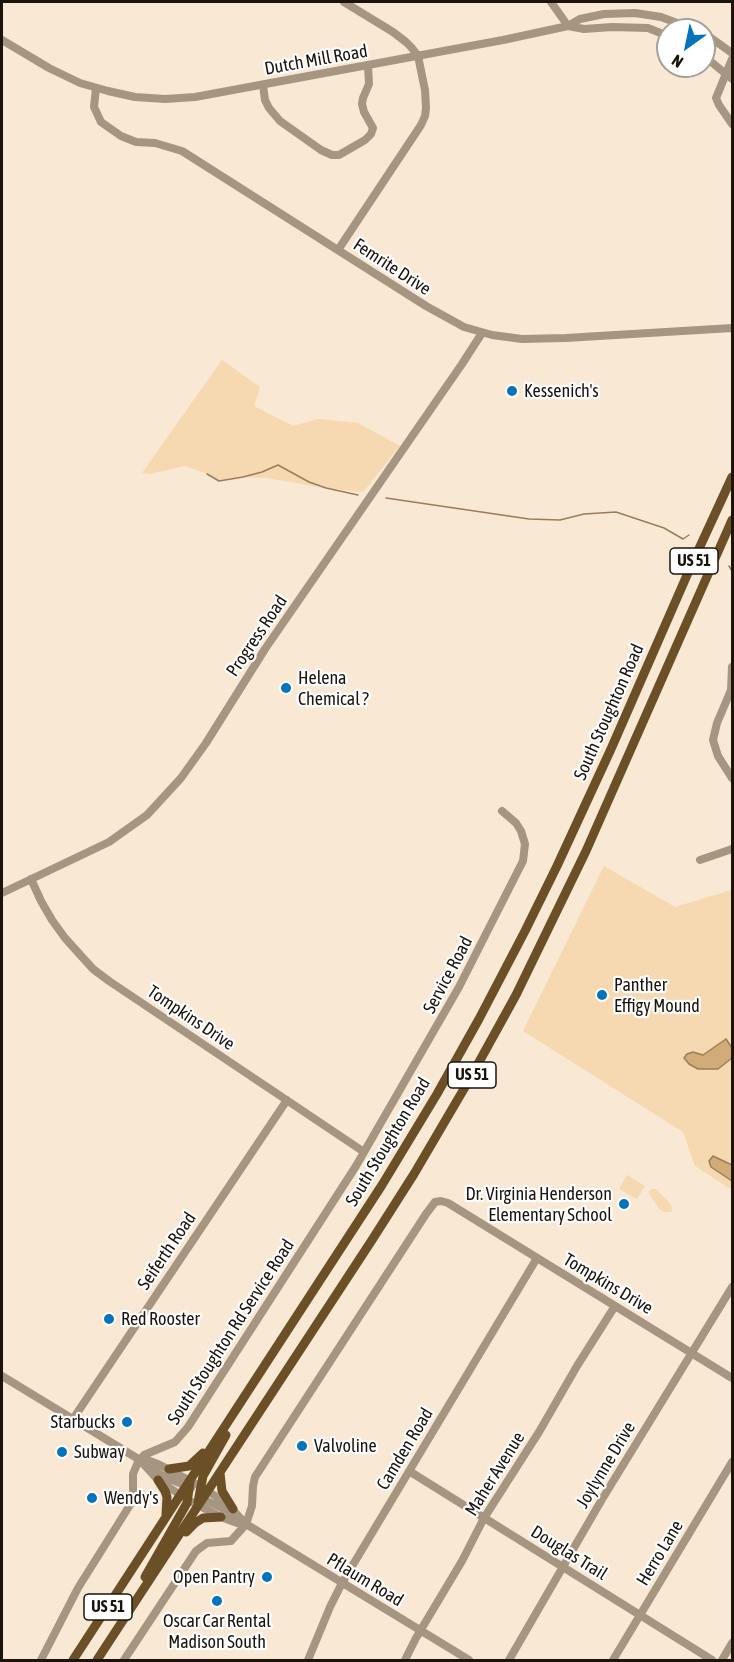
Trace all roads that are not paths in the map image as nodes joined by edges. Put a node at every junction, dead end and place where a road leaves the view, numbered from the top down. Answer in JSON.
{"nodes":[{"id":1,"x":344,"y":2,"type":"edge"},
{"id":2,"x":551,"y":2,"type":"edge"},
{"id":3,"x":664,"y":18,"type":"edge"},
{"id":4,"x":568,"y":26,"type":"junction"},
{"id":5,"x":656,"y":31,"type":"edge"},
{"id":6,"x":2,"y":40,"type":"edge"},
{"id":7,"x":716,"y":42,"type":"edge"},
{"id":8,"x":732,"y":53,"type":"edge"},
{"id":9,"x":418,"y":57,"type":"junction"},
{"id":10,"x":732,"y":59,"type":"edge"},
{"id":11,"x":716,"y":65,"type":"edge"},
{"id":12,"x":368,"y":66,"type":"junction"},
{"id":13,"x":730,"y":76,"type":"edge"},
{"id":14,"x":263,"y":85,"type":"junction"},
{"id":15,"x":96,"y":88,"type":"junction"},
{"id":16,"x":732,"y":124,"type":"edge"},
{"id":17,"x":338,"y":250,"type":"junction"},
{"id":18,"x":732,"y":328,"type":"edge"},
{"id":19,"x":482,"y":333,"type":"junction"},
{"id":20,"x":732,"y":477,"type":"edge"},
{"id":21,"x":732,"y":520,"type":"edge"},
{"id":22,"x":732,"y":667,"type":"edge"},
{"id":23,"x":732,"y":683,"type":"edge"},
{"id":24,"x":732,"y":778,"type":"edge"},
{"id":25,"x":502,"y":811,"type":"dead end"},
{"id":26,"x":732,"y":849,"type":"edge"},
{"id":27,"x":700,"y":860,"type":"dead end"},
{"id":28,"x":31,"y":879,"type":"junction"},
{"id":29,"x":2,"y":893,"type":"edge"},
{"id":30,"x":287,"y":1100,"type":"junction"},
{"id":31,"x":363,"y":1152,"type":"junction"},
{"id":32,"x":537,"y":1258,"type":"junction"},
{"id":33,"x":732,"y":1287,"type":"edge"},
{"id":34,"x":615,"y":1306,"type":"junction"},
{"id":35,"x":692,"y":1353,"type":"junction"},
{"id":36,"x":2,"y":1376,"type":"edge"},
{"id":37,"x":732,"y":1378,"type":"edge"},
{"id":38,"x":246,"y":1396,"type":"junction"},
{"id":39,"x":73,"y":1419,"type":"junction"},
{"id":40,"x":211,"y":1449,"type":"junction"},
{"id":41,"x":140,"y":1460,"type":"junction"},
{"id":42,"x":732,"y":1462,"type":"edge"},
{"id":43,"x":169,"y":1469,"type":"junction"},
{"id":44,"x":409,"y":1471,"type":"junction"},
{"id":45,"x":220,"y":1473,"type":"junction"},
{"id":46,"x":158,"y":1480,"type":"junction"},
{"id":47,"x":194,"y":1493,"type":"junction"},
{"id":48,"x":233,"y":1509,"type":"junction"},
{"id":49,"x":166,"y":1517,"type":"junction"},
{"id":50,"x":221,"y":1517,"type":"junction"},
{"id":51,"x":484,"y":1518,"type":"junction"},
{"id":52,"x":246,"y":1524,"type":"junction"},
{"id":53,"x":176,"y":1538,"type":"junction"},
{"id":54,"x":564,"y":1567,"type":"junction"},
{"id":55,"x":342,"y":1583,"type":"junction"},
{"id":56,"x":133,"y":1604,"type":"junction"},
{"id":57,"x":641,"y":1615,"type":"junction"},
{"id":58,"x":420,"y":1631,"type":"junction"},
{"id":59,"x":732,"y":1643,"type":"edge"},
{"id":60,"x":41,"y":1660,"type":"edge"},
{"id":61,"x":73,"y":1660,"type":"edge"},
{"id":62,"x":97,"y":1660,"type":"edge"},
{"id":63,"x":124,"y":1660,"type":"edge"},
{"id":64,"x":308,"y":1660,"type":"edge"},
{"id":65,"x":405,"y":1660,"type":"edge"},
{"id":66,"x":469,"y":1660,"type":"edge"},
{"id":67,"x":509,"y":1660,"type":"edge"},
{"id":68,"x":613,"y":1660,"type":"edge"},
{"id":69,"x":712,"y":1660,"type":"edge"},
{"id":70,"x":723,"y":1660,"type":"edge"}],
"edges":[{"from":1,"to":9,"type":"street"},
{"from":2,"to":4,"type":"street"},
{"from":3,"to":4,"type":"street"},
{"from":4,"to":5,"type":"street"},
{"from":4,"to":9,"type":"street","name":"Dutch Mill Road"},
{"from":6,"to":15,"type":"street","name":"Dutch Mill Road"},
{"from":7,"to":8,"type":"street"},
{"from":9,"to":12,"type":"street","name":"Dutch Mill Road"},
{"from":9,"to":17,"type":"street"},
{"from":10,"to":13,"type":"street"},
{"from":11,"to":13,"type":"street"},
{"from":12,"to":14,"type":"street","name":"Dutch Mill Road"},
{"from":12,"to":14,"type":"street"},
{"from":13,"to":16,"type":"street"},
{"from":14,"to":15,"type":"street","name":"Dutch Mill Road"},
{"from":15,"to":17,"type":"street","name":"Femrite Drive"},
{"from":17,"to":19,"type":"street","name":"Femrite Drive"},
{"from":18,"to":19,"type":"street","name":"Femrite Drive"},
{"from":19,"to":28,"type":"street","name":"Progress Road"},
{"from":20,"to":38,"type":"main road","name":"South Stoughton Road","number":"US 51"},
{"from":21,"to":45,"type":"main road","name":"South Stoughton Road","number":"US 51"},
{"from":22,"to":23,"type":"street"},
{"from":23,"to":24,"type":"street"},
{"from":25,"to":31,"type":"street","name":"Service Road"},
{"from":26,"to":27,"type":"street"},
{"from":28,"to":29,"type":"street","name":"Progress Road"},
{"from":28,"to":30,"type":"street","name":"Tompkins Drive"},
{"from":30,"to":31,"type":"street","name":"Tompkins Drive"},
{"from":30,"to":39,"type":"street","name":"Seiferth Road"},
{"from":31,"to":41,"type":"street","name":"South Stoughton Rd Service Road"},
{"from":32,"to":34,"type":"street","name":"Tompkins Drive"},
{"from":32,"to":44,"type":"street","name":"Camden Road"},
{"from":32,"to":52,"type":"street","name":"Tompkins Drive"},
{"from":33,"to":35,"type":"street","name":"Joylynne Drive"},
{"from":34,"to":35,"type":"street","name":"Tompkins Drive"},
{"from":34,"to":51,"type":"street","name":"Maher Avenue"},
{"from":35,"to":37,"type":"street","name":"Tompkins Drive"},
{"from":35,"to":54,"type":"street","name":"Joylynne Drive"},
{"from":36,"to":39,"type":"street","name":"Pflaum Road"},
{"from":38,"to":40,"type":"main road","name":"South Stoughton Road","number":"US 51"},
{"from":38,"to":47,"type":"main road"},
{"from":39,"to":41,"type":"street","name":"Pflaum Road"},
{"from":40,"to":43,"type":"main road"},
{"from":40,"to":47,"type":"main road","name":"South Stoughton Road","number":"US 51"},
{"from":41,"to":43,"type":"street","name":"Pflaum Road"},
{"from":41,"to":46,"type":"street","name":"Pflaum Road"},
{"from":41,"to":47,"type":"street"},
{"from":41,"to":60,"type":"street"},
{"from":42,"to":57,"type":"street","name":"Herro Lane"},
{"from":43,"to":47,"type":"street","name":"Pflaum Road"},
{"from":44,"to":51,"type":"street","name":"Douglas Trail"},
{"from":44,"to":55,"type":"street","name":"Camden Road"},
{"from":45,"to":47,"type":"main road","name":"South Stoughton Road","number":"US 51"},
{"from":45,"to":48,"type":"main road"},
{"from":46,"to":47,"type":"street","name":"Pflaum Road"},
{"from":46,"to":49,"type":"main road"},
{"from":47,"to":48,"type":"street","name":"Pflaum Road"},
{"from":47,"to":49,"type":"main road","name":"South Stoughton Road","number":"US 51"},
{"from":47,"to":50,"type":"street","name":"Pflaum Road"},
{"from":47,"to":52,"type":"street"},
{"from":47,"to":53,"type":"main road","name":"South Stoughton Road","number":"US 51"},
{"from":47,"to":56,"type":"main road"},
{"from":48,"to":52,"type":"street","name":"Pflaum Road"},
{"from":49,"to":61,"type":"main road","name":"South Stoughton Road","number":"US 51"},
{"from":50,"to":52,"type":"street","name":"Pflaum Road"},
{"from":50,"to":53,"type":"main road"},
{"from":51,"to":54,"type":"street","name":"Douglas Trail"},
{"from":51,"to":58,"type":"street","name":"Maher Avenue"},
{"from":52,"to":55,"type":"street","name":"Pflaum Road"},
{"from":52,"to":63,"type":"street"},
{"from":53,"to":56,"type":"main road","name":"South Stoughton Road","number":"US 51"},
{"from":54,"to":57,"type":"street","name":"Douglas Trail"},
{"from":54,"to":67,"type":"street","name":"Joylynne Drive"},
{"from":55,"to":58,"type":"street","name":"Pflaum Road"},
{"from":55,"to":64,"type":"street","name":"Camden Road"},
{"from":56,"to":62,"type":"main road","name":"South Stoughton Road","number":"US 51"},
{"from":57,"to":68,"type":"street","name":"Herro Lane"},
{"from":57,"to":69,"type":"street","name":"Douglas Trail"},
{"from":58,"to":65,"type":"street","name":"Maher Avenue"},
{"from":58,"to":66,"type":"street","name":"Pflaum Road"},
{"from":59,"to":70,"type":"street"}]}
